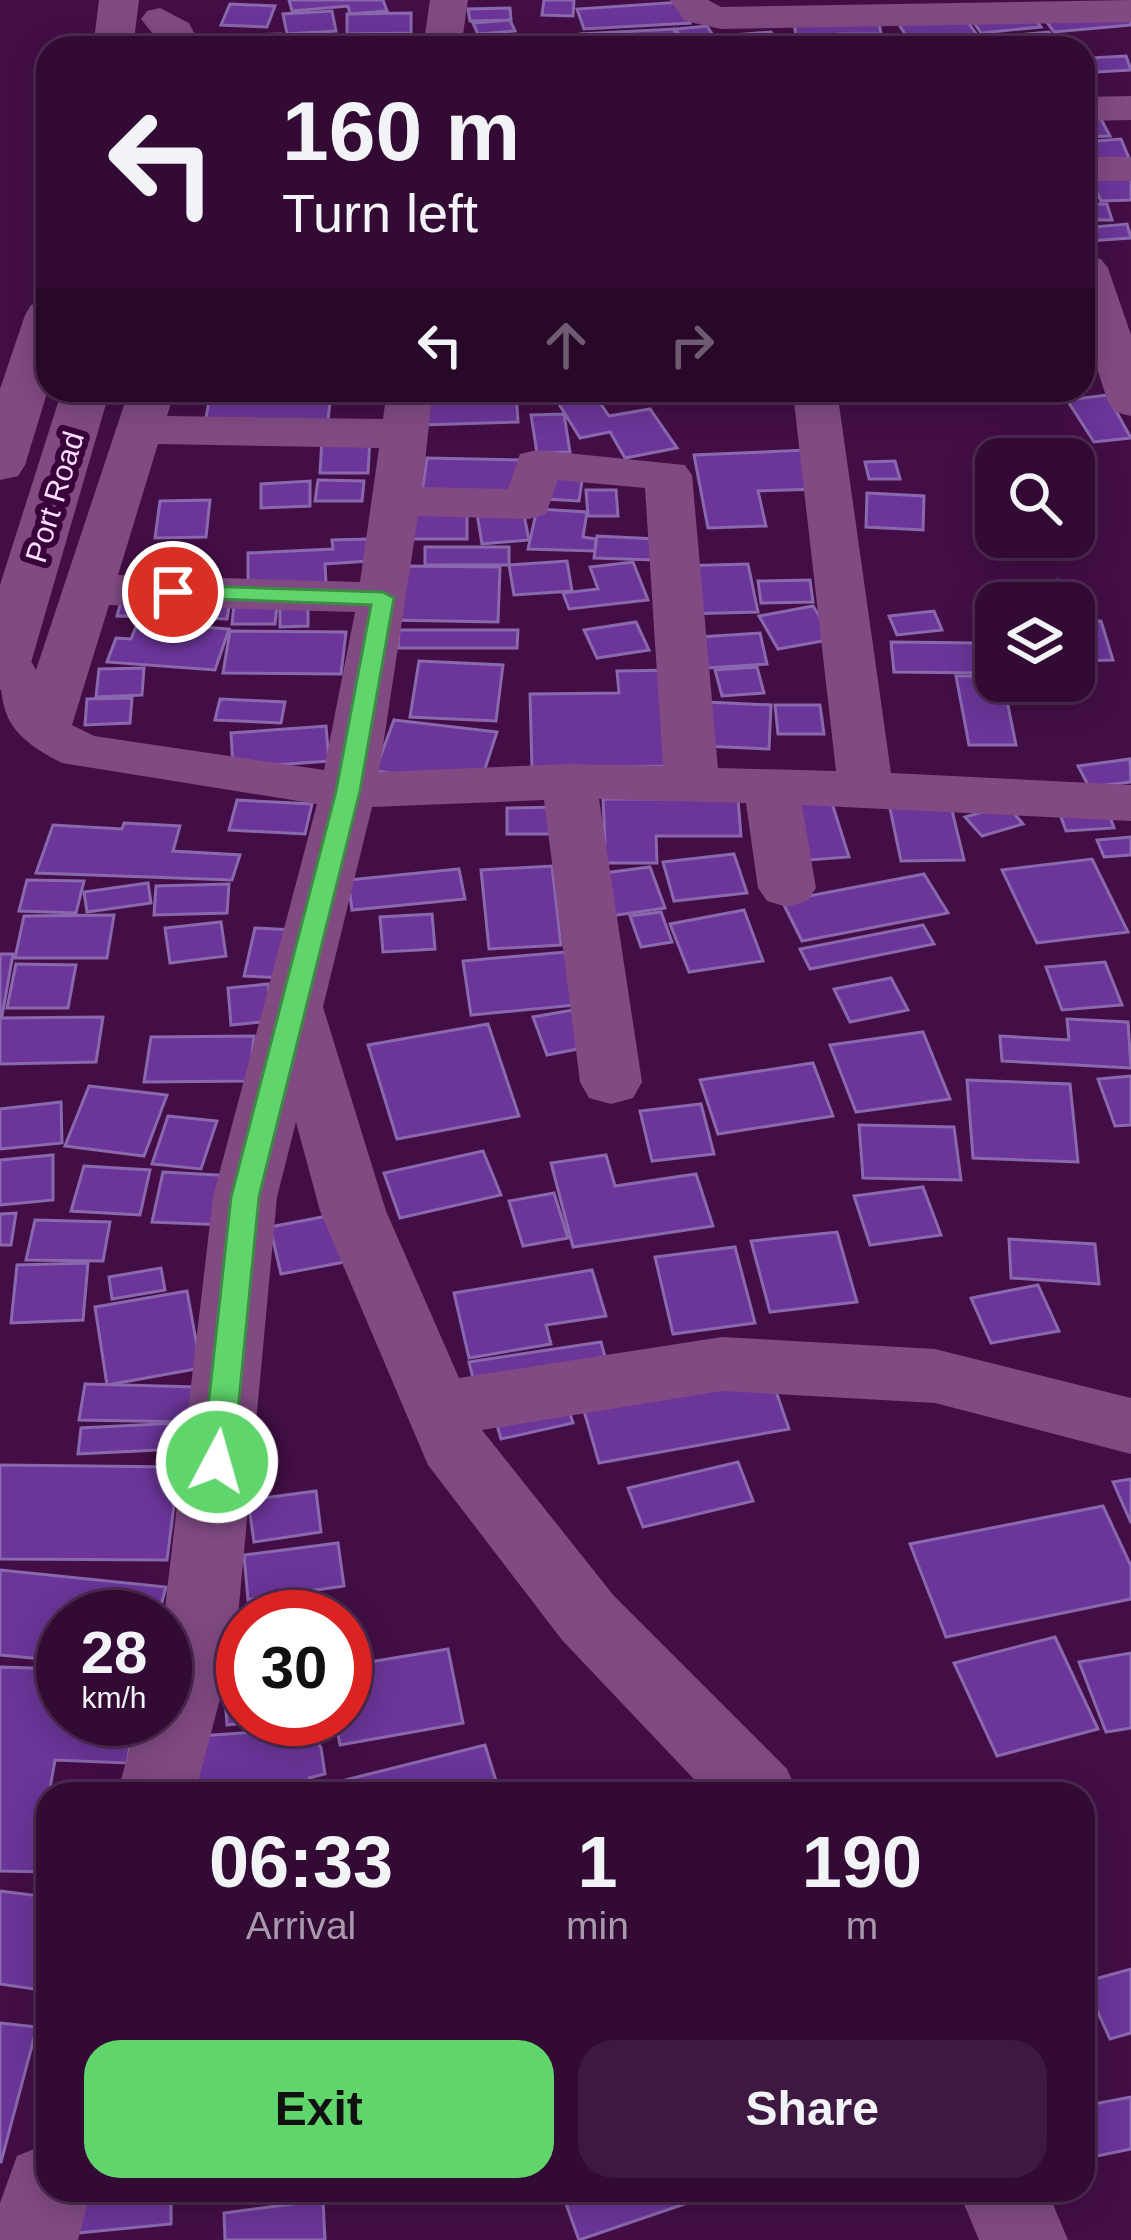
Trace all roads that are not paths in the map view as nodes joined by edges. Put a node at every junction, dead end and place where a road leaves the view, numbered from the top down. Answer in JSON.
{"nodes":[{"id":1,"x":119,"y":0,"type":"edge"},
{"id":2,"x":449,"y":0,"type":"edge"},
{"id":3,"x":689,"y":0,"type":"edge"},
{"id":4,"x":885,"y":8,"type":"edge"},
{"id":5,"x":1131,"y":11,"type":"edge"},
{"id":6,"x":789,"y":22,"type":"edge"},
{"id":7,"x":114,"y":36,"type":"edge"},
{"id":8,"x":444,"y":36,"type":"edge"},
{"id":9,"x":1131,"y":108,"type":"edge"},
{"id":10,"x":1095,"y":109,"type":"edge"},
{"id":11,"x":1095,"y":169,"type":"edge"},
{"id":12,"x":1131,"y":169,"type":"edge"},
{"id":13,"x":1095,"y":285,"type":"edge"},
{"id":14,"x":1120,"y":332,"type":"edge"},
{"id":15,"x":36,"y":352,"type":"edge"},
{"id":16,"x":82,"y":402,"type":"edge"},
{"id":17,"x":817,"y":402,"type":"edge"},
{"id":18,"x":1131,"y":402,"type":"edge"},
{"id":19,"x":146,"y":410,"type":"edge"},
{"id":20,"x":407,"y":412,"type":"edge"},
{"id":21,"x":0,"y":465,"type":"edge"},
{"id":22,"x":395,"y":501,"type":"junction"},
{"id":23,"x":89,"y":589,"type":"junction"},
{"id":24,"x":383,"y":598,"type":"junction"},
{"id":25,"x":2,"y":664,"type":"edge"},
{"id":26,"x":43,"y":732,"type":"junction"},
{"id":27,"x":569,"y":781,"type":"junction"},
{"id":28,"x":771,"y":786,"type":"junction"},
{"id":29,"x":692,"y":787,"type":"junction"},
{"id":30,"x":866,"y":789,"type":"junction"},
{"id":31,"x":348,"y":791,"type":"junction"},
{"id":32,"x":1131,"y":803,"type":"edge"},
{"id":33,"x":787,"y":888,"type":"dead end"},
{"id":34,"x":294,"y":1008,"type":"junction"},
{"id":35,"x":611,"y":1082,"type":"dead end"},
{"id":36,"x":438,"y":1409,"type":"junction"},
{"id":37,"x":1131,"y":1426,"type":"edge"},
{"id":38,"x":159,"y":1782,"type":"edge"},
{"id":39,"x":747,"y":1782,"type":"edge"},
{"id":40,"x":44,"y":2202,"type":"edge"},
{"id":41,"x":1007,"y":2202,"type":"edge"},
{"id":42,"x":34,"y":2240,"type":"edge"},
{"id":43,"x":1024,"y":2240,"type":"edge"}],
"edges":[{"from":1,"to":7,"type":"street"},
{"from":2,"to":8,"type":"street"},
{"from":3,"to":6,"type":"street"},
{"from":4,"to":5,"type":"street"},
{"from":4,"to":6,"type":"street"},
{"from":9,"to":10,"type":"street"},
{"from":11,"to":12,"type":"street"},
{"from":13,"to":14,"type":"street"},
{"from":14,"to":18,"type":"street"},
{"from":15,"to":21,"type":"street","name":"Port Road"},
{"from":16,"to":25,"type":"street","name":"Port Road"},
{"from":17,"to":30,"type":"street"},
{"from":19,"to":20,"type":"street"},
{"from":19,"to":23,"type":"street"},
{"from":20,"to":22,"type":"street"},
{"from":22,"to":24,"type":"street"},
{"from":22,"to":29,"type":"street"},
{"from":23,"to":24,"type":"street"},
{"from":23,"to":26,"type":"street"},
{"from":24,"to":31,"type":"street"},
{"from":25,"to":26,"type":"street"},
{"from":26,"to":31,"type":"street"},
{"from":27,"to":29,"type":"street"},
{"from":27,"to":31,"type":"street"},
{"from":27,"to":35,"type":"street"},
{"from":28,"to":29,"type":"street"},
{"from":28,"to":30,"type":"street"},
{"from":28,"to":33,"type":"street"},
{"from":30,"to":32,"type":"street"},
{"from":31,"to":34,"type":"street"},
{"from":34,"to":36,"type":"street"},
{"from":34,"to":38,"type":"street"},
{"from":36,"to":37,"type":"street"},
{"from":36,"to":39,"type":"street"},
{"from":40,"to":42,"type":"street"},
{"from":41,"to":43,"type":"street"}]}
